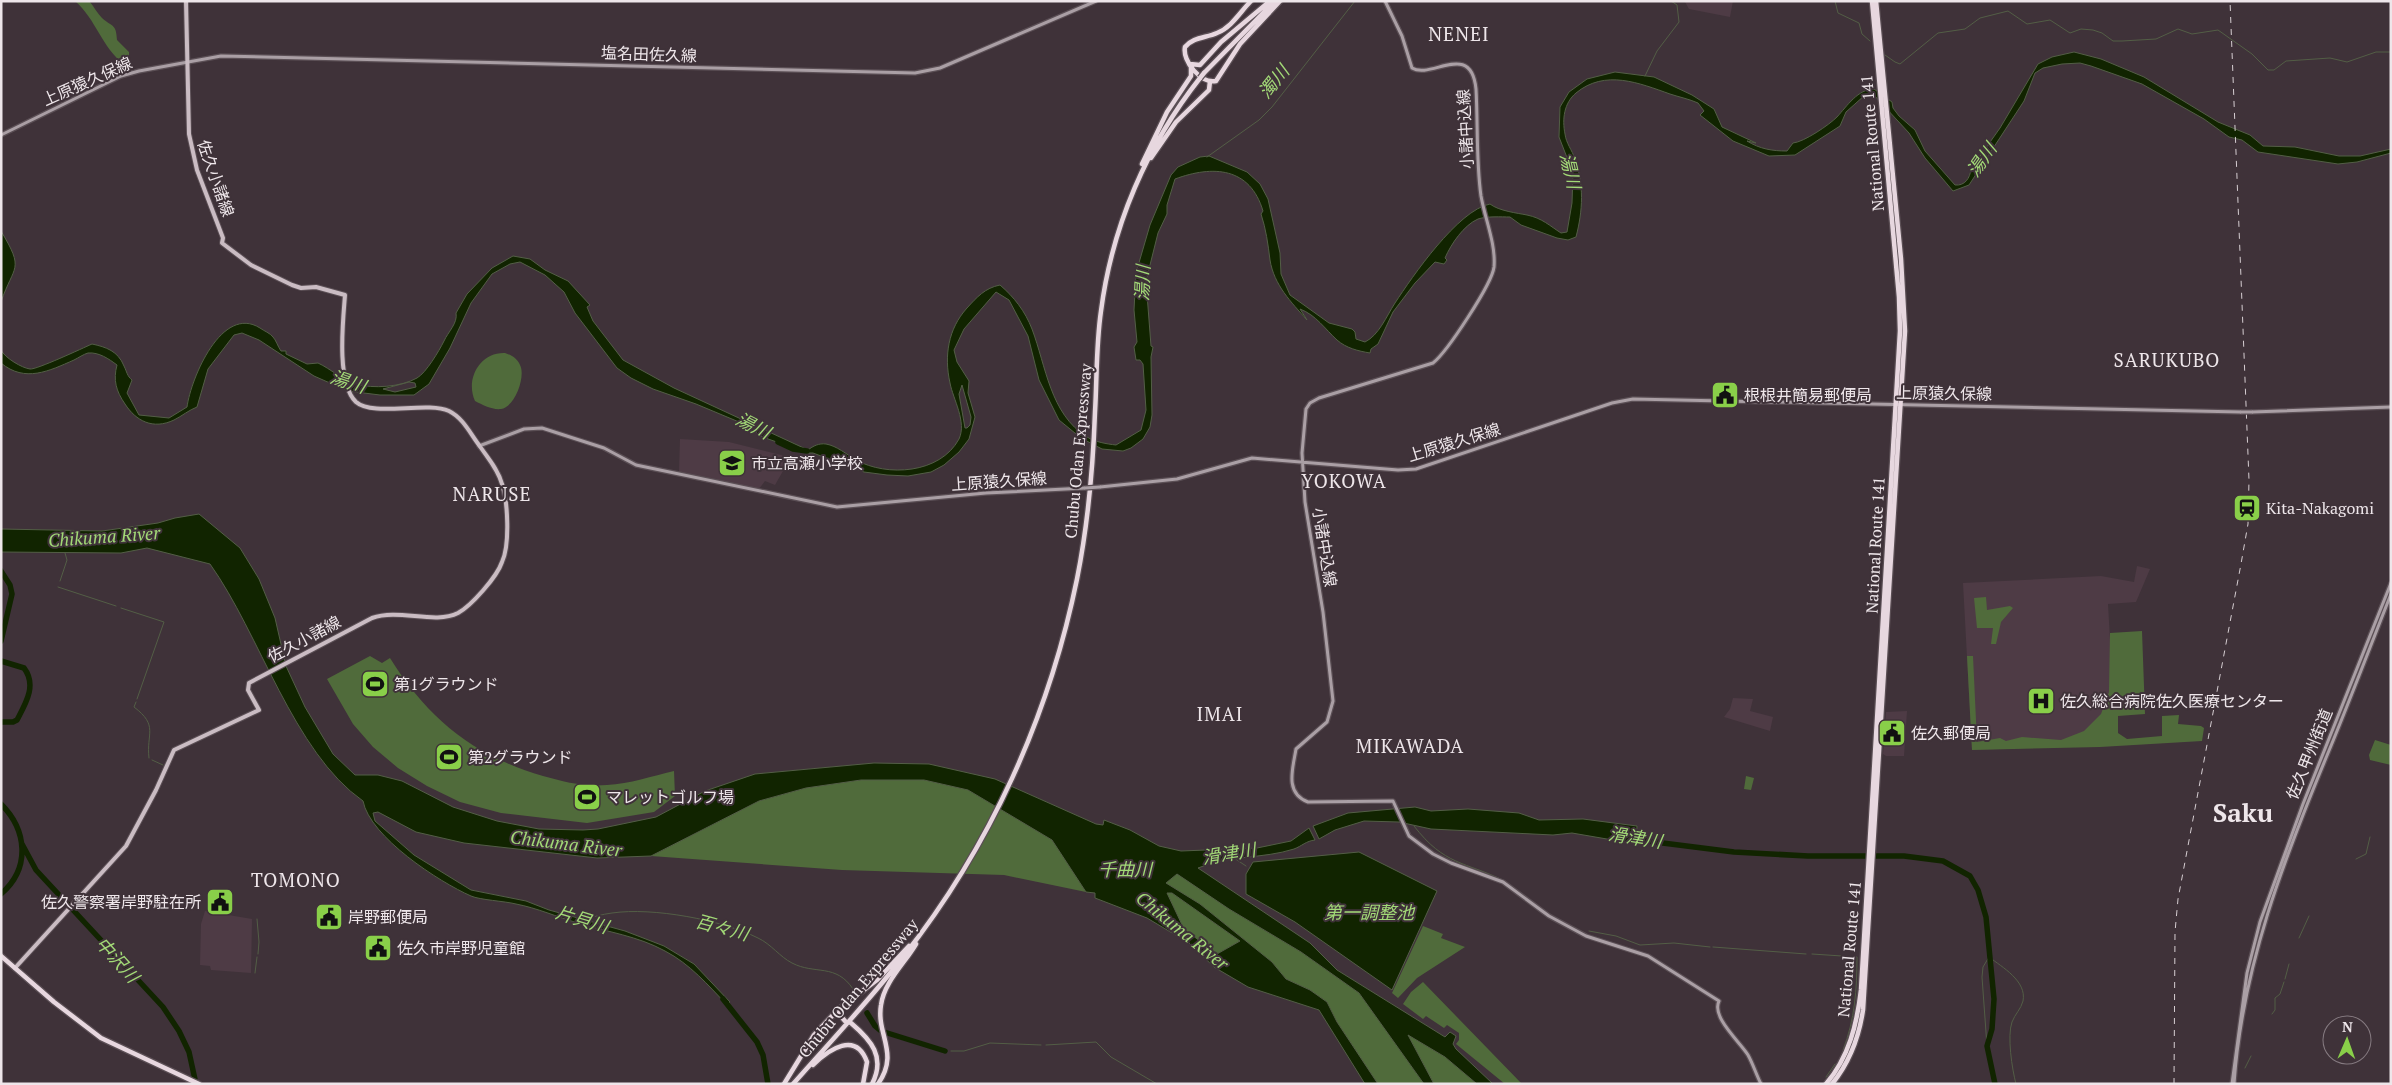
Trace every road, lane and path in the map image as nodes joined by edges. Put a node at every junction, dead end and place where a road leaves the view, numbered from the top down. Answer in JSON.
{"nodes":[{"id":1,"x":186,"y":1,"type":"edge"},
{"id":2,"x":1096,"y":1,"type":"edge"},
{"id":3,"x":1251,"y":1,"type":"edge"},
{"id":4,"x":1270,"y":1,"type":"edge"},
{"id":5,"x":1275,"y":1,"type":"edge"},
{"id":6,"x":1280,"y":1,"type":"edge"},
{"id":7,"x":1385,"y":1,"type":"edge"},
{"id":8,"x":1872,"y":1,"type":"edge"},
{"id":9,"x":1876,"y":1,"type":"edge"},
{"id":10,"x":187,"y":61,"type":"junction"},
{"id":11,"x":1190,"y":65,"type":"junction"},
{"id":12,"x":1210,"y":82,"type":"junction"},
{"id":13,"x":1881,"y":82,"type":"junction"},
{"id":14,"x":1,"y":134,"type":"edge"},
{"id":15,"x":1138,"y":178,"type":"junction"},
{"id":16,"x":1131,"y":196,"type":"junction"},
{"id":17,"x":1898,"y":405,"type":"junction"},
{"id":18,"x":2391,"y":407,"type":"edge"},
{"id":19,"x":479,"y":446,"type":"junction"},
{"id":20,"x":1302,"y":461,"type":"junction"},
{"id":21,"x":2391,"y":583,"type":"edge"},
{"id":22,"x":2391,"y":594,"type":"edge"},
{"id":23,"x":928,"y":924,"type":"junction"},
{"id":24,"x":1866,"y":939,"type":"junction"},
{"id":25,"x":1,"y":956,"type":"edge"},
{"id":26,"x":15,"y":968,"type":"junction"},
{"id":27,"x":840,"y":1015,"type":"junction"},
{"id":28,"x":846,"y":1020,"type":"dead end"},
{"id":29,"x":850,"y":1024,"type":"dead end"},
{"id":30,"x":197,"y":1083,"type":"edge"},
{"id":31,"x":784,"y":1084,"type":"edge"},
{"id":32,"x":795,"y":1084,"type":"edge"},
{"id":33,"x":863,"y":1084,"type":"edge"},
{"id":34,"x":870,"y":1084,"type":"edge"},
{"id":35,"x":878,"y":1084,"type":"edge"},
{"id":36,"x":1760,"y":1084,"type":"edge"},
{"id":37,"x":1826,"y":1084,"type":"edge"},
{"id":38,"x":1832,"y":1084,"type":"edge"},
{"id":39,"x":2233,"y":1084,"type":"edge"}],
"edges":[{"from":1,"to":10,"type":"main road"},
{"from":2,"to":10,"type":"main road","name":"塩名田佐久線"},
{"from":3,"to":11,"type":"highway"},
{"from":4,"to":11,"type":"highway"},
{"from":5,"to":15,"type":"highway","name":"Chubu Odan Expressway","bridge":true},
{"from":6,"to":12,"type":"highway"},
{"from":7,"to":20,"type":"main road","name":"小諸中込線"},
{"from":8,"to":13,"type":"highway","name":"National Route 141"},
{"from":9,"to":13,"type":"highway","name":"National Route 141"},
{"from":10,"to":14,"type":"main road","name":"上原猿久保線"},
{"from":10,"to":19,"type":"main road","name":"佐久小諸線"},
{"from":11,"to":12,"type":"highway"},
{"from":11,"to":16,"type":"highway"},
{"from":12,"to":15,"type":"highway"},
{"from":13,"to":17,"type":"highway","name":"National Route 141"},
{"from":15,"to":16,"type":"highway","name":"Chubu Odan Expressway"},
{"from":16,"to":23,"type":"highway","name":"Chubu Odan Expressway"},
{"from":17,"to":18,"type":"main road","name":"上原猿久保線","bridge":true},
{"from":17,"to":20,"type":"main road","name":"上原猿久保線"},
{"from":17,"to":24,"type":"highway","name":"National Route 141"},
{"from":19,"to":20,"type":"main road","name":"上原猿久保線","bridge":true},
{"from":19,"to":26,"type":"main road","name":"佐久小諸線"},
{"from":20,"to":36,"type":"main road","name":"小諸中込線"},
{"from":21,"to":39,"type":"main road","name":"佐久甲州街道"},
{"from":22,"to":39,"type":"main road","name":"佐久甲州街道"},
{"from":23,"to":27,"type":"highway"},
{"from":23,"to":32,"type":"highway","name":"Chubu Odan Expressway"},
{"from":23,"to":35,"type":"highway"},
{"from":24,"to":37,"type":"highway","name":"National Route 141"},
{"from":24,"to":38,"type":"highway","name":"National Route 141"},
{"from":25,"to":26,"type":"highway"},
{"from":26,"to":30,"type":"highway"},
{"from":27,"to":28,"type":"highway"},
{"from":27,"to":31,"type":"highway"},
{"from":29,"to":34,"type":"highway"},
{"from":32,"to":33,"type":"highway"}]}
